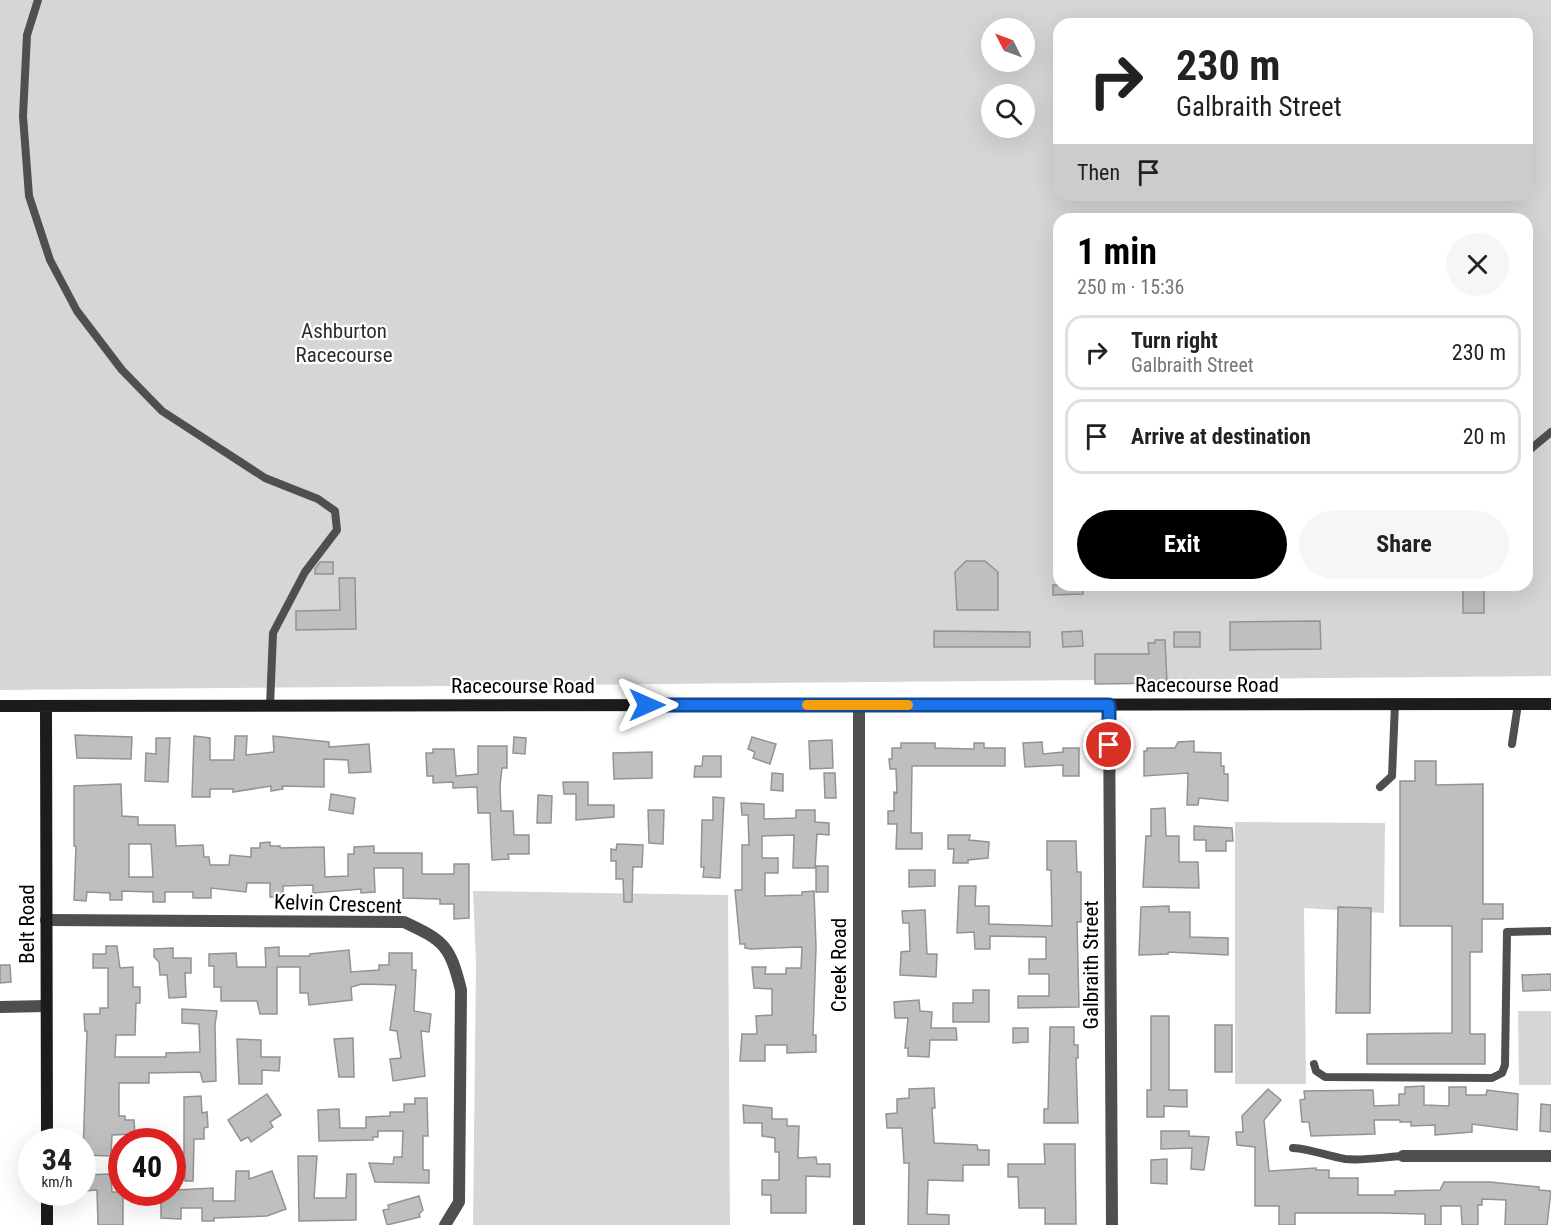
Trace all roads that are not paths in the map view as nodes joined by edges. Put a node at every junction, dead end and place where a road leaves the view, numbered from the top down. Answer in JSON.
{"nodes":[{"id":1,"x":38,"y":0,"type":"edge"},
{"id":2,"x":1551,"y":432,"type":"edge"},
{"id":3,"x":1533,"y":447,"type":"edge"},
{"id":4,"x":1395,"y":704,"type":"junction"},
{"id":5,"x":1518,"y":704,"type":"junction"},
{"id":6,"x":1551,"y":704,"type":"edge"},
{"id":7,"x":270,"y":705,"type":"junction"},
{"id":8,"x":859,"y":705,"type":"junction"},
{"id":9,"x":1109,"y":705,"type":"junction"},
{"id":10,"x":0,"y":706,"type":"edge"},
{"id":11,"x":46,"y":706,"type":"junction"},
{"id":12,"x":1512,"y":744,"type":"dead end"},
{"id":13,"x":1380,"y":788,"type":"dead end"},
{"id":14,"x":46,"y":920,"type":"junction"},
{"id":15,"x":1551,"y":931,"type":"edge"},
{"id":16,"x":0,"y":1006,"type":"edge"},
{"id":17,"x":46,"y":1006,"type":"junction"},
{"id":18,"x":1314,"y":1065,"type":"dead end"},
{"id":19,"x":47,"y":1128,"type":"edge"},
{"id":20,"x":1293,"y":1148,"type":"dead end"},
{"id":21,"x":1402,"y":1156,"type":"joint"},
{"id":22,"x":1551,"y":1156,"type":"edge"},
{"id":23,"x":47,"y":1206,"type":"edge"},
{"id":24,"x":47,"y":1225,"type":"edge"},
{"id":25,"x":445,"y":1225,"type":"edge"},
{"id":26,"x":859,"y":1225,"type":"edge"},
{"id":27,"x":1112,"y":1225,"type":"edge"}],
"edges":[{"from":1,"to":7,"type":"lane"},
{"from":2,"to":3,"type":"lane"},
{"from":4,"to":5,"type":"street","name":"Racecourse Road"},
{"from":4,"to":9,"type":"street","name":"Racecourse Road"},
{"from":4,"to":13,"type":"lane"},
{"from":5,"to":6,"type":"street","name":"Racecourse Road"},
{"from":5,"to":12,"type":"lane"},
{"from":7,"to":8,"type":"street","name":"Racecourse Road"},
{"from":7,"to":11,"type":"street","name":"Racecourse Road"},
{"from":8,"to":9,"type":"street","name":"Racecourse Road"},
{"from":8,"to":26,"type":"street","name":"Creek Road"},
{"from":9,"to":27,"type":"street","name":"Galbraith Street"},
{"from":10,"to":11,"type":"street","name":"Racecourse Road"},
{"from":11,"to":14,"type":"street","name":"Belt Road"},
{"from":14,"to":17,"type":"street","name":"Belt Road"},
{"from":14,"to":25,"type":"street","name":"Kelvin Crescent"},
{"from":15,"to":18,"type":"lane"},
{"from":16,"to":17,"type":"street"},
{"from":17,"to":19,"type":"street","name":"Belt Road"},
{"from":20,"to":21,"type":"lane"},
{"from":21,"to":22,"type":"street"},
{"from":23,"to":24,"type":"street"}]}
